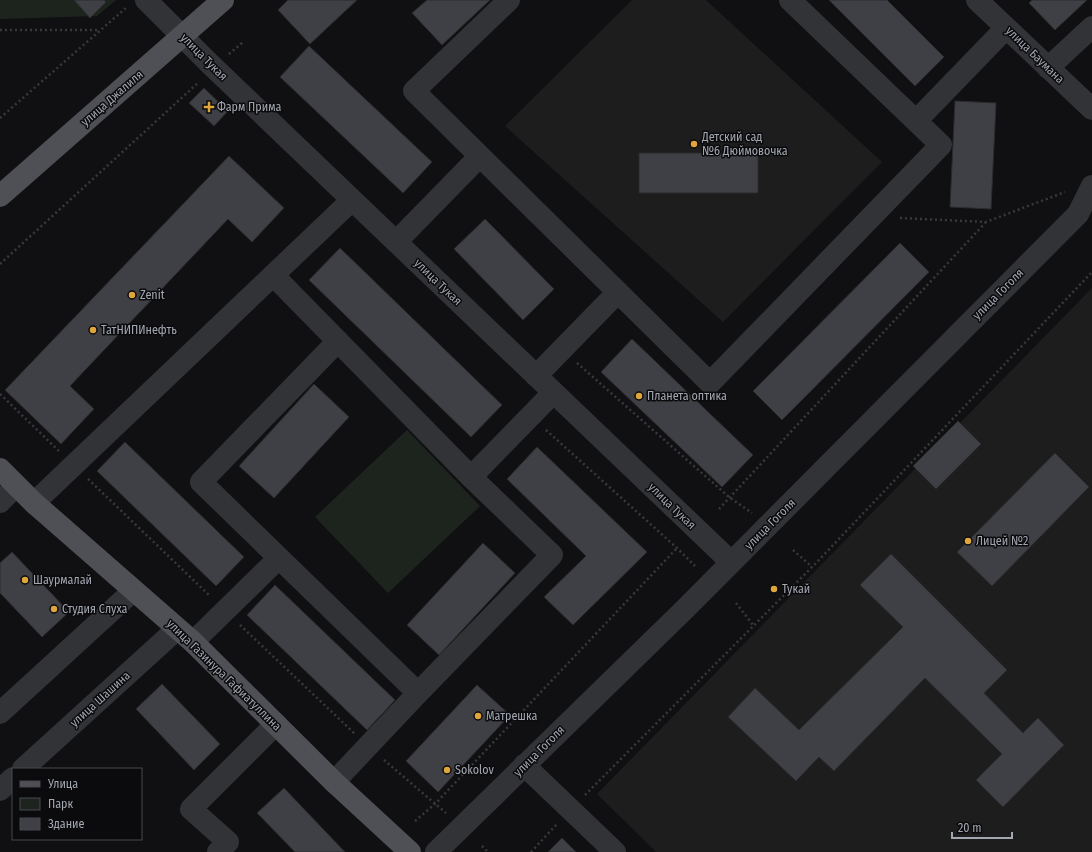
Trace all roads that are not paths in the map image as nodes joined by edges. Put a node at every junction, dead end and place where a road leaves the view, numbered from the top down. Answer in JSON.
{"nodes":[{"id":1,"x":223,"y":0,"type":"edge"},
{"id":2,"x":509,"y":0,"type":"edge"},
{"id":3,"x":790,"y":0,"type":"edge"},
{"id":4,"x":977,"y":0,"type":"edge"},
{"id":5,"x":138,"y":2,"type":"edge"},
{"id":6,"x":1092,"y":27,"type":"edge"},
{"id":7,"x":1006,"y":28,"type":"junction"},
{"id":8,"x":182,"y":36,"type":"junction"},
{"id":9,"x":1048,"y":68,"type":"junction"},
{"id":10,"x":1092,"y":109,"type":"edge"},
{"id":11,"x":916,"y":121,"type":"junction"},
{"id":12,"x":480,"y":156,"type":"junction"},
{"id":13,"x":1092,"y":186,"type":"edge"},
{"id":14,"x":0,"y":196,"type":"edge"},
{"id":15,"x":352,"y":200,"type":"junction"},
{"id":16,"x":396,"y":242,"type":"junction"},
{"id":17,"x":273,"y":275,"type":"junction"},
{"id":18,"x":618,"y":292,"type":"junction"},
{"id":19,"x":338,"y":341,"type":"junction"},
{"id":20,"x":536,"y":376,"type":"junction"},
{"id":21,"x":553,"y":393,"type":"junction"},
{"id":22,"x":0,"y":470,"type":"edge"},
{"id":23,"x":471,"y":477,"type":"junction"},
{"id":24,"x":16,"y":486,"type":"junction"},
{"id":25,"x":0,"y":502,"type":"edge"},
{"id":26,"x":34,"y":503,"type":"junction"},
{"id":27,"x":279,"y":558,"type":"junction"},
{"id":28,"x":731,"y":562,"type":"junction"},
{"id":29,"x":133,"y":591,"type":"junction"},
{"id":30,"x":185,"y":635,"type":"junction"},
{"id":31,"x":418,"y":693,"type":"junction"},
{"id":32,"x":0,"y":713,"type":"edge"},
{"id":33,"x":276,"y":724,"type":"junction"},
{"id":34,"x":524,"y":765,"type":"junction"},
{"id":35,"x":24,"y":768,"type":"edge"},
{"id":36,"x":12,"y":779,"type":"edge"},
{"id":37,"x":334,"y":782,"type":"junction"},
{"id":38,"x":0,"y":790,"type":"edge"},
{"id":39,"x":218,"y":852,"type":"edge"},
{"id":40,"x":410,"y":852,"type":"edge"},
{"id":41,"x":436,"y":852,"type":"edge"},
{"id":42,"x":615,"y":852,"type":"edge"}],
"edges":[{"from":1,"to":8,"type":"main road","name":"улица Джалиля"},
{"from":2,"to":12,"type":"street"},
{"from":3,"to":11,"type":"street"},
{"from":4,"to":7,"type":"street","name":"улица Баумана"},
{"from":5,"to":8,"type":"street","name":"улица Тукая"},
{"from":6,"to":9,"type":"street"},
{"from":7,"to":9,"type":"street","name":"улица Баумана"},
{"from":7,"to":11,"type":"street"},
{"from":8,"to":14,"type":"main road","name":"улица Джалиля"},
{"from":8,"to":15,"type":"street","name":"улица Тукая"},
{"from":9,"to":10,"type":"street","name":"улица Баумана"},
{"from":11,"to":18,"type":"street"},
{"from":12,"to":16,"type":"street"},
{"from":12,"to":18,"type":"street"},
{"from":13,"to":28,"type":"street","name":"улица Гоголя"},
{"from":15,"to":16,"type":"street","name":"улица Тукая"},
{"from":15,"to":17,"type":"street"},
{"from":16,"to":20,"type":"street","name":"улица Тукая"},
{"from":17,"to":19,"type":"street"},
{"from":17,"to":26,"type":"street"},
{"from":18,"to":20,"type":"street"},
{"from":19,"to":23,"type":"street"},
{"from":19,"to":27,"type":"street"},
{"from":20,"to":21,"type":"street","name":"улица Тукая"},
{"from":21,"to":23,"type":"street"},
{"from":21,"to":28,"type":"street","name":"улица Тукая"},
{"from":22,"to":24,"type":"main road","name":"улица Газинура Гафиатуллина"},
{"from":23,"to":31,"type":"street"},
{"from":24,"to":25,"type":"street"},
{"from":24,"to":26,"type":"main road","name":"улица Газинура Гафиатуллина"},
{"from":26,"to":29,"type":"main road","name":"улица Газинура Гафиатуллина"},
{"from":27,"to":30,"type":"street","name":"улица Шашина"},
{"from":27,"to":31,"type":"street"},
{"from":28,"to":34,"type":"street","name":"улица Гоголя"},
{"from":29,"to":30,"type":"main road","name":"улица Газинура Гафиатуллина"},
{"from":29,"to":32,"type":"street"},
{"from":30,"to":33,"type":"main road","name":"улица Газинура Гафиатуллина"},
{"from":30,"to":35,"type":"street","name":"улица Шашина"},
{"from":31,"to":37,"type":"street"},
{"from":33,"to":37,"type":"main road","name":"улица Газинура Гафиатуллина"},
{"from":33,"to":39,"type":"street"},
{"from":34,"to":41,"type":"street","name":"улица Гоголя"},
{"from":34,"to":42,"type":"street"},
{"from":36,"to":38,"type":"street"},
{"from":37,"to":40,"type":"main road","name":"улица Газинура Гафиатуллина"}]}
